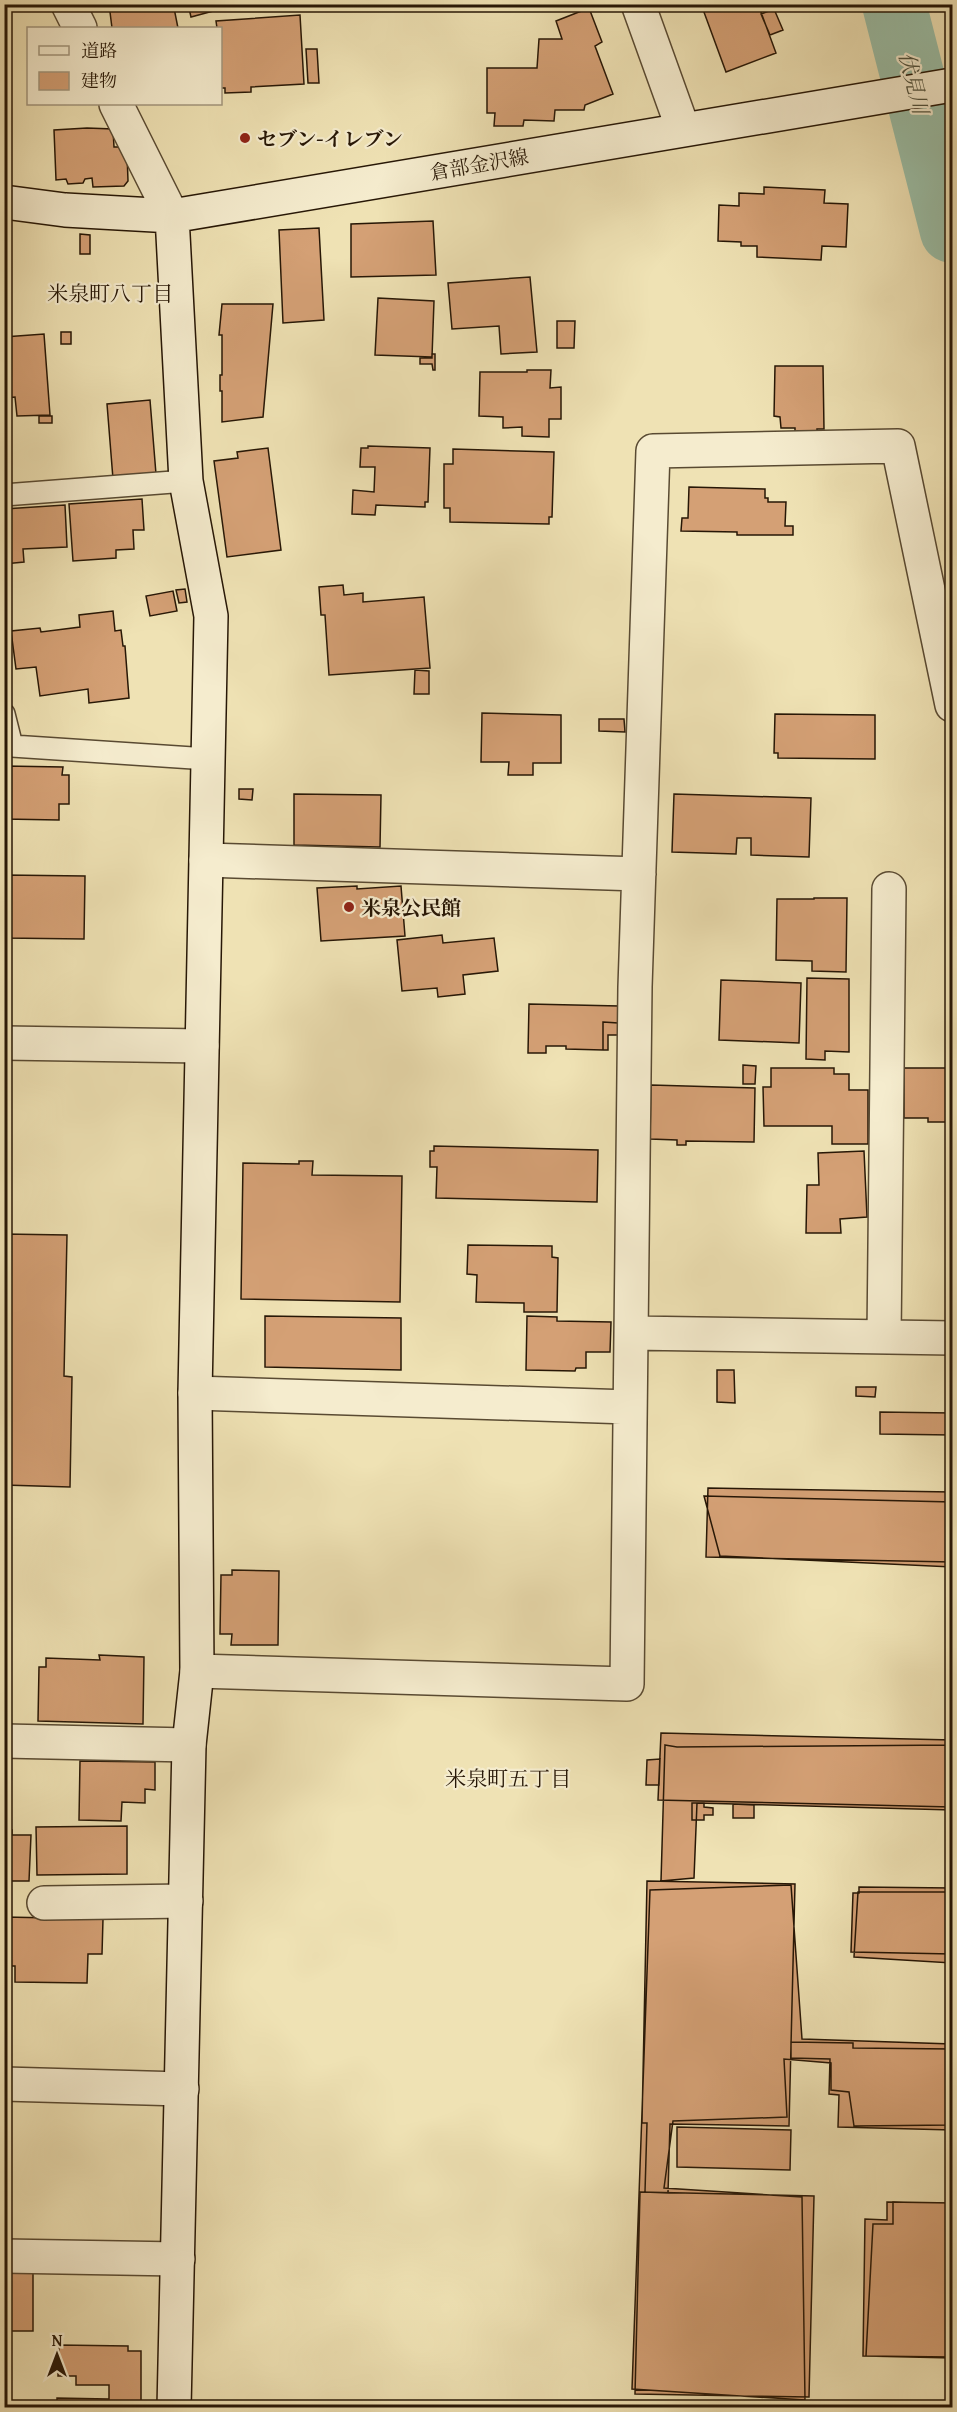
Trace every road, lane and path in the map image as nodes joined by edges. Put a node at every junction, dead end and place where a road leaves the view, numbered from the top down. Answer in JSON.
{"nodes":[{"id":1,"x":68,"y":4,"type":"edge"},
{"id":2,"x":638,"y":4,"type":"edge"},
{"id":3,"x":80,"y":27,"type":"edge"},
{"id":4,"x":952,"y":85,"type":"edge"},
{"id":5,"x":116,"y":105,"type":"edge"},
{"id":6,"x":683,"y":129,"type":"junction"},
{"id":7,"x":4,"y":202,"type":"edge"},
{"id":8,"x":172,"y":216,"type":"junction"},
{"id":9,"x":186,"y":481,"type":"junction"},
{"id":10,"x":4,"y":495,"type":"edge"},
{"id":11,"x":952,"y":705,"type":"edge"},
{"id":12,"x":4,"y":714,"type":"edge"},
{"id":13,"x":208,"y":759,"type":"junction"},
{"id":14,"x":206,"y":860,"type":"junction"},
{"id":15,"x":639,"y":874,"type":"junction"},
{"id":16,"x":889,"y":889,"type":"dead end"},
{"id":17,"x":4,"y":1043,"type":"edge"},
{"id":18,"x":202,"y":1046,"type":"junction"},
{"id":19,"x":632,"y":1333,"type":"junction"},
{"id":20,"x":884,"y":1337,"type":"junction"},
{"id":21,"x":952,"y":1338,"type":"edge"},
{"id":22,"x":195,"y":1393,"type":"junction"},
{"id":23,"x":629,"y":1407,"type":"junction"},
{"id":24,"x":197,"y":1671,"type":"junction"},
{"id":25,"x":4,"y":1741,"type":"edge"},
{"id":26,"x":189,"y":1745,"type":"junction"},
{"id":27,"x":186,"y":1901,"type":"junction"},
{"id":28,"x":44,"y":1903,"type":"dead end"},
{"id":29,"x":4,"y":2084,"type":"edge"},
{"id":30,"x":182,"y":2089,"type":"junction"},
{"id":31,"x":4,"y":2256,"type":"edge"},
{"id":32,"x":178,"y":2259,"type":"junction"},
{"id":33,"x":174,"y":2408,"type":"edge"}],
"edges":[{"from":1,"to":3,"type":"street"},
{"from":2,"to":6,"type":"street"},
{"from":4,"to":6,"type":"street","name":"倉部金沢線"},
{"from":5,"to":8,"type":"street"},
{"from":6,"to":8,"type":"street","name":"倉部金沢線"},
{"from":7,"to":8,"type":"street","name":"倉部金沢線"},
{"from":8,"to":9,"type":"street"},
{"from":9,"to":10,"type":"lane"},
{"from":9,"to":13,"type":"street"},
{"from":11,"to":15,"type":"street"},
{"from":12,"to":13,"type":"lane"},
{"from":13,"to":14,"type":"street"},
{"from":14,"to":15,"type":"street"},
{"from":14,"to":18,"type":"street"},
{"from":15,"to":19,"type":"street"},
{"from":16,"to":20,"type":"street"},
{"from":17,"to":18,"type":"street"},
{"from":18,"to":22,"type":"street"},
{"from":19,"to":20,"type":"street"},
{"from":19,"to":23,"type":"street"},
{"from":20,"to":21,"type":"street"},
{"from":22,"to":23,"type":"street"},
{"from":22,"to":24,"type":"street"},
{"from":23,"to":24,"type":"street"},
{"from":24,"to":26,"type":"street"},
{"from":25,"to":26,"type":"street"},
{"from":26,"to":27,"type":"street"},
{"from":27,"to":28,"type":"street"},
{"from":27,"to":30,"type":"street"},
{"from":29,"to":30,"type":"street"},
{"from":30,"to":32,"type":"street"},
{"from":31,"to":32,"type":"street"},
{"from":32,"to":33,"type":"street"}]}
